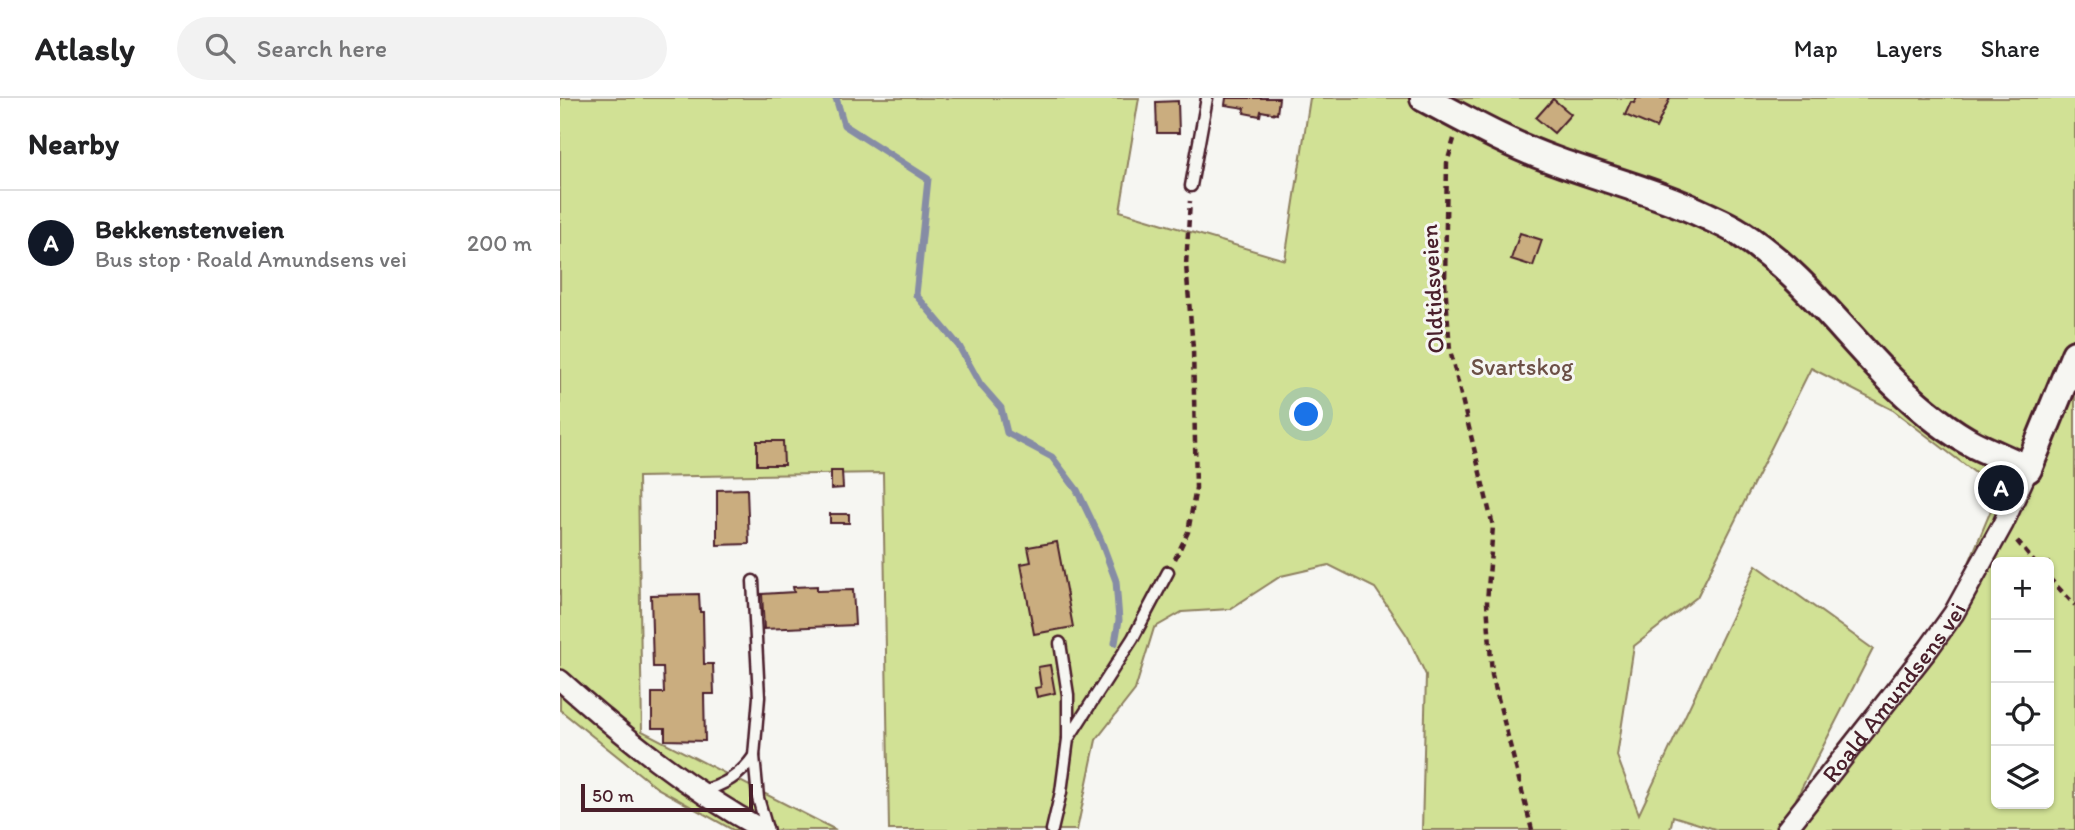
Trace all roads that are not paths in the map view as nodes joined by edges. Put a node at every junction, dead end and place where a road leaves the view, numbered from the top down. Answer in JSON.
{"nodes":[{"id":1,"x":1208,"y":98,"type":"edge"},
{"id":2,"x":1424,"y":98,"type":"edge"},
{"id":3,"x":1191,"y":186,"type":"road end"},
{"id":4,"x":2075,"y":354,"type":"edge"},
{"id":5,"x":2028,"y":469,"type":"junction"},
{"id":6,"x":1168,"y":572,"type":"road end"},
{"id":7,"x":753,"y":581,"type":"dead end"},
{"id":8,"x":1060,"y":643,"type":"dead end"},
{"id":9,"x":560,"y":680,"type":"edge"},
{"id":10,"x":1068,"y":739,"type":"junction"},
{"id":11,"x":754,"y":756,"type":"junction"},
{"id":12,"x":698,"y":791,"type":"junction"},
{"id":13,"x":762,"y":830,"type":"edge"},
{"id":14,"x":1052,"y":830,"type":"edge"},
{"id":15,"x":1786,"y":830,"type":"edge"}],
"edges":[{"from":1,"to":3,"type":"lane"},
{"from":2,"to":5,"type":"main road"},
{"from":4,"to":5,"type":"main road","name":"Roald Amundsens vei"},
{"from":5,"to":15,"type":"street","name":"Roald Amundsens vei"},
{"from":6,"to":10,"type":"lane"},
{"from":7,"to":11,"type":"lane"},
{"from":8,"to":10,"type":"lane"},
{"from":9,"to":12,"type":"street"},
{"from":10,"to":14,"type":"lane"},
{"from":11,"to":12,"type":"lane"},
{"from":11,"to":13,"type":"lane"},
{"from":12,"to":13,"type":"street"}]}
